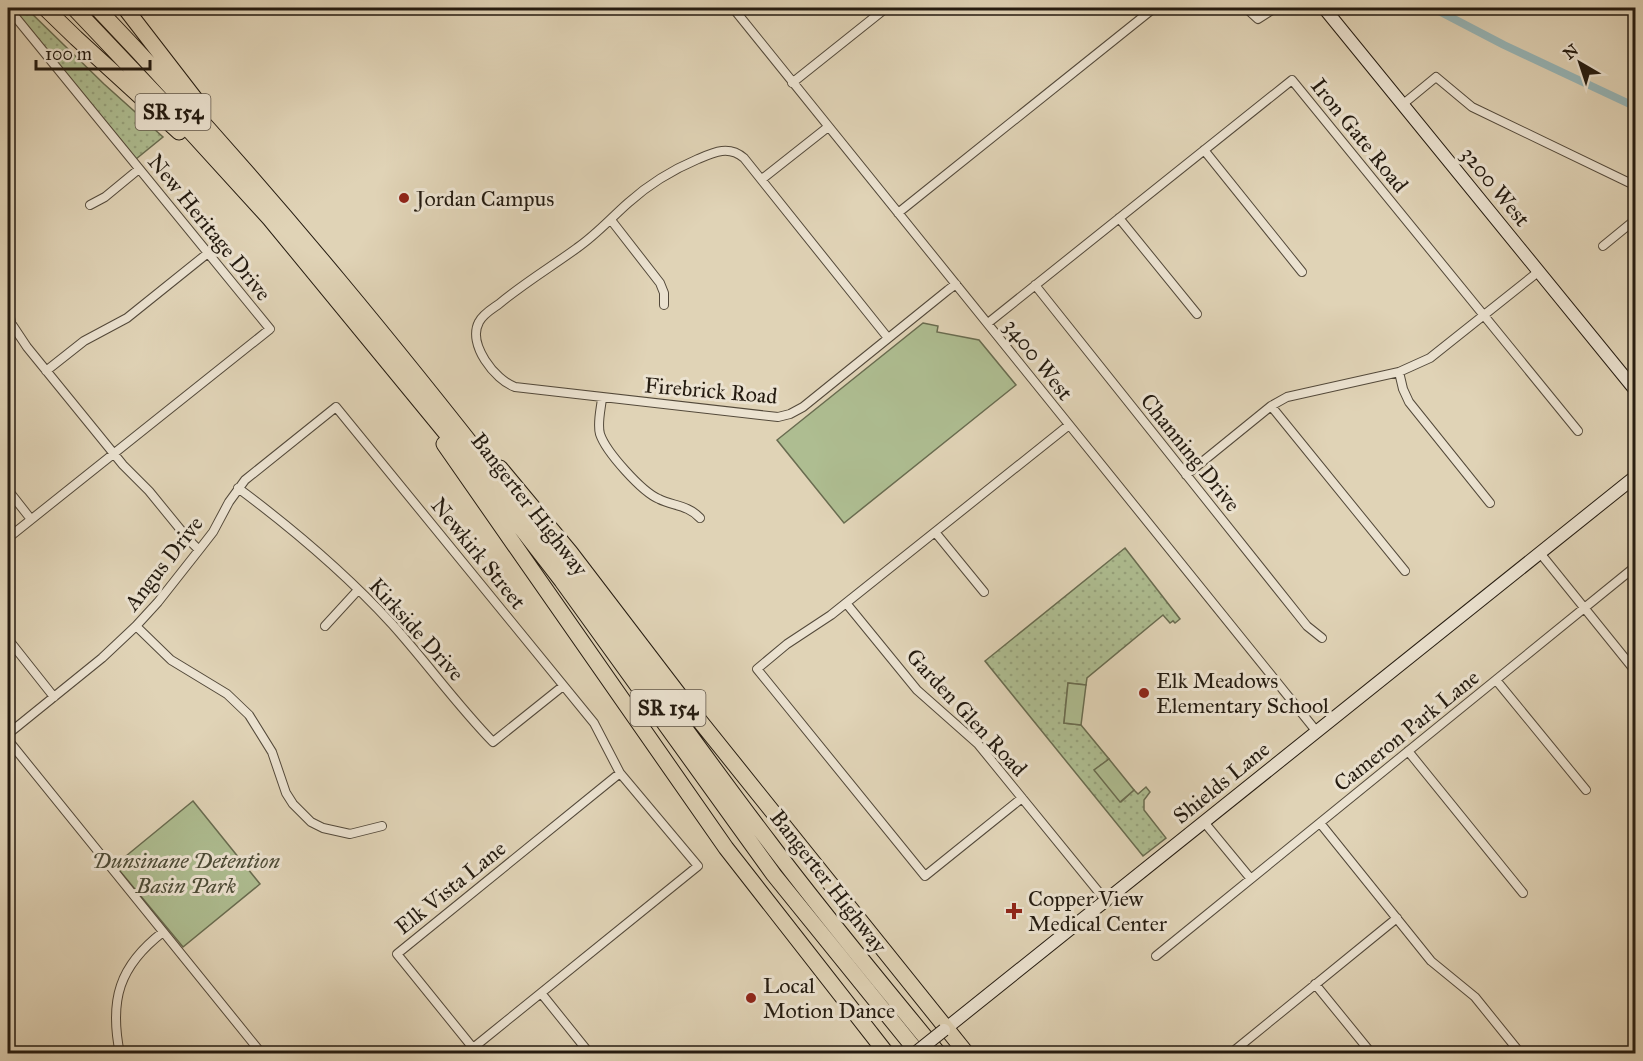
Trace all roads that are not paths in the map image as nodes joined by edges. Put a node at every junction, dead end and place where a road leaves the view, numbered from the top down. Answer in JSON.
{"nodes":[{"id":1,"x":8,"y":8,"type":"edge"},
{"id":2,"x":45,"y":8,"type":"edge"},
{"id":3,"x":74,"y":8,"type":"edge"},
{"id":4,"x":97,"y":8,"type":"edge"},
{"id":5,"x":125,"y":8,"type":"edge"},
{"id":6,"x":733,"y":8,"type":"edge"},
{"id":7,"x":886,"y":8,"type":"edge"},
{"id":8,"x":1154,"y":8,"type":"edge"},
{"id":9,"x":1246,"y":8,"type":"edge"},
{"id":10,"x":1275,"y":8,"type":"edge"},
{"id":11,"x":1324,"y":8,"type":"edge"},
{"id":12,"x":792,"y":83,"type":"junction"},
{"id":13,"x":1402,"y":105,"type":"junction"},
{"id":14,"x":828,"y":126,"type":"junction"},
{"id":15,"x":1204,"y":150,"type":"junction"},
{"id":16,"x":139,"y":169,"type":"junction"},
{"id":17,"x":762,"y":179,"type":"junction"},
{"id":18,"x":1635,"y":186,"type":"edge"},
{"id":19,"x":90,"y":205,"type":"dead end"},
{"id":20,"x":898,"y":213,"type":"junction"},
{"id":21,"x":275,"y":214,"type":"junction"},
{"id":22,"x":1119,"y":218,"type":"junction"},
{"id":23,"x":1635,"y":219,"type":"edge"},
{"id":24,"x":610,"y":220,"type":"junction"},
{"id":25,"x":1603,"y":246,"type":"dead end"},
{"id":26,"x":208,"y":253,"type":"junction"},
{"id":27,"x":1302,"y":272,"type":"dead end"},
{"id":28,"x":1538,"y":272,"type":"junction"},
{"id":29,"x":956,"y":284,"type":"junction"},
{"id":30,"x":1035,"y":285,"type":"junction"},
{"id":31,"x":664,"y":305,"type":"dead end"},
{"id":32,"x":8,"y":306,"type":"edge"},
{"id":33,"x":1197,"y":314,"type":"dead end"},
{"id":34,"x":1484,"y":316,"type":"junction"},
{"id":35,"x":988,"y":323,"type":"junction"},
{"id":36,"x":888,"y":338,"type":"junction"},
{"id":37,"x":395,"y":361,"type":"junction"},
{"id":38,"x":46,"y":371,"type":"junction"},
{"id":39,"x":1399,"y":372,"type":"junction"},
{"id":40,"x":1635,"y":391,"type":"edge"},
{"id":41,"x":602,"y":398,"type":"junction"},
{"id":42,"x":336,"y":406,"type":"joint"},
{"id":43,"x":1271,"y":406,"type":"junction"},
{"id":44,"x":1069,"y":425,"type":"junction"},
{"id":45,"x":1578,"y":431,"type":"dead end"},
{"id":46,"x":113,"y":453,"type":"junction"},
{"id":47,"x":1186,"y":475,"type":"junction"},
{"id":48,"x":1635,"y":476,"type":"edge"},
{"id":49,"x":238,"y":488,"type":"junction"},
{"id":50,"x":8,"y":490,"type":"edge"},
{"id":51,"x":1490,"y":503,"type":"dead end"},
{"id":52,"x":30,"y":518,"type":"junction"},
{"id":53,"x":700,"y":518,"type":"dead end"},
{"id":54,"x":935,"y":532,"type":"junction"},
{"id":55,"x":8,"y":538,"type":"edge"},
{"id":56,"x":200,"y":550,"type":"junction"},
{"id":57,"x":1540,"y":553,"type":"junction"},
{"id":58,"x":1635,"y":566,"type":"edge"},
{"id":59,"x":1405,"y":571,"type":"dead end"},
{"id":60,"x":358,"y":590,"type":"junction"},
{"id":61,"x":984,"y":592,"type":"dead end"},
{"id":62,"x":846,"y":603,"type":"junction"},
{"id":63,"x":1584,"y":608,"type":"junction"},
{"id":64,"x":136,"y":626,"type":"junction"},
{"id":65,"x":325,"y":626,"type":"dead end"},
{"id":66,"x":1322,"y":638,"type":"dead end"},
{"id":67,"x":8,"y":639,"type":"edge"},
{"id":68,"x":1635,"y":672,"type":"edge"},
{"id":69,"x":1496,"y":680,"type":"junction"},
{"id":70,"x":563,"y":686,"type":"junction"},
{"id":71,"x":54,"y":697,"type":"junction"},
{"id":72,"x":1317,"y":732,"type":"junction"},
{"id":73,"x":8,"y":734,"type":"edge"},
{"id":74,"x":8,"y":740,"type":"edge"},
{"id":75,"x":1408,"y":751,"type":"junction"},
{"id":76,"x":620,"y":773,"type":"junction"},
{"id":77,"x":1586,"y":790,"type":"dead end"},
{"id":78,"x":1022,"y":798,"type":"junction"},
{"id":79,"x":1204,"y":822,"type":"junction"},
{"id":80,"x":1320,"y":823,"type":"junction"},
{"id":81,"x":381,"y":826,"type":"dead end"},
{"id":82,"x":1251,"y":879,"type":"junction"},
{"id":83,"x":1523,"y":892,"type":"dead end"},
{"id":84,"x":1106,"y":901,"type":"junction"},
{"id":85,"x":1397,"y":918,"type":"junction"},
{"id":86,"x":163,"y":932,"type":"junction"},
{"id":87,"x":1156,"y":956,"type":"dead end"},
{"id":88,"x":1315,"y":984,"type":"junction"},
{"id":89,"x":541,"y":993,"type":"junction"},
{"id":90,"x":945,"y":1029,"type":"junction"},
{"id":91,"x":120,"y":1053,"type":"edge"},
{"id":92,"x":262,"y":1053,"type":"edge"},
{"id":93,"x":590,"y":1053,"type":"edge"},
{"id":94,"x":887,"y":1053,"type":"edge"},
{"id":95,"x":917,"y":1053,"type":"edge"},
{"id":96,"x":939,"y":1053,"type":"edge"},
{"id":97,"x":967,"y":1053,"type":"edge"},
{"id":98,"x":1230,"y":1053,"type":"edge"},
{"id":99,"x":1372,"y":1053,"type":"edge"},
{"id":100,"x":1521,"y":1053,"type":"edge"}],
"edges":[{"from":1,"to":16,"type":"street","name":"New Heritage Drive"},
{"from":2,"to":21,"type":"highway"},
{"from":3,"to":21,"type":"highway","name":"Bangerter Highway","number":"SR 154"},
{"from":4,"to":21,"type":"highway","name":"Bangerter Highway","number":"SR 154"},
{"from":5,"to":21,"type":"highway"},
{"from":6,"to":12,"type":"street","name":"3400 West"},
{"from":7,"to":12,"type":"street"},
{"from":8,"to":20,"type":"street"},
{"from":9,"to":10,"type":"street"},
{"from":11,"to":13,"type":"main road","name":"3200 West"},
{"from":12,"to":14,"type":"street","name":"3400 West"},
{"from":13,"to":18,"type":"street"},
{"from":13,"to":28,"type":"main road","name":"3200 West"},
{"from":14,"to":17,"type":"street"},
{"from":14,"to":20,"type":"street","name":"3400 West"},
{"from":15,"to":22,"type":"street","name":"Iron Gate Road"},
{"from":15,"to":27,"type":"street"},
{"from":15,"to":34,"type":"street","name":"Iron Gate Road"},
{"from":16,"to":19,"type":"street"},
{"from":16,"to":26,"type":"street","name":"New Heritage Drive"},
{"from":17,"to":24,"type":"street"},
{"from":17,"to":36,"type":"street"},
{"from":20,"to":29,"type":"street","name":"3400 West"},
{"from":21,"to":37,"type":"highway","name":"Bangerter Highway","number":"SR 154"},
{"from":22,"to":30,"type":"street","name":"Iron Gate Road"},
{"from":22,"to":33,"type":"street"},
{"from":23,"to":25,"type":"street"},
{"from":24,"to":31,"type":"street"},
{"from":24,"to":41,"type":"street","name":"Firebrick Road"},
{"from":26,"to":38,"type":"street"},
{"from":26,"to":46,"type":"street","name":"New Heritage Drive"},
{"from":28,"to":34,"type":"street"},
{"from":28,"to":40,"type":"main road","name":"3200 West"},
{"from":29,"to":35,"type":"street","name":"3400 West"},
{"from":29,"to":36,"type":"street","name":"Firebrick Road"},
{"from":30,"to":35,"type":"street","name":"Iron Gate Road"},
{"from":30,"to":47,"type":"street","name":"Channing Drive"},
{"from":32,"to":38,"type":"street"},
{"from":34,"to":39,"type":"street"},
{"from":34,"to":45,"type":"street","name":"Iron Gate Road"},
{"from":35,"to":44,"type":"street","name":"3400 West"},
{"from":36,"to":41,"type":"street","name":"Firebrick Road"},
{"from":37,"to":90,"type":"highway"},
{"from":37,"to":94,"type":"highway"},
{"from":37,"to":95,"type":"highway","name":"Bangerter Highway","number":"SR 154"},
{"from":37,"to":96,"type":"highway","name":"Bangerter Highway","number":"SR 154"},
{"from":38,"to":46,"type":"street"},
{"from":39,"to":43,"type":"street"},
{"from":39,"to":51,"type":"street"},
{"from":41,"to":53,"type":"street"},
{"from":42,"to":49,"type":"street","name":"Angus Drive"},
{"from":42,"to":70,"type":"street","name":"Newkirk Street"},
{"from":43,"to":47,"type":"street"},
{"from":43,"to":59,"type":"street"},
{"from":44,"to":54,"type":"street"},
{"from":44,"to":72,"type":"street","name":"3400 West"},
{"from":46,"to":52,"type":"street"},
{"from":46,"to":56,"type":"street"},
{"from":47,"to":66,"type":"street","name":"Channing Drive"},
{"from":48,"to":57,"type":"main road","name":"Shields Lane"},
{"from":49,"to":56,"type":"street","name":"Angus Drive"},
{"from":49,"to":60,"type":"street","name":"Kirkside Drive"},
{"from":50,"to":52,"type":"street"},
{"from":52,"to":55,"type":"street"},
{"from":54,"to":61,"type":"street"},
{"from":54,"to":62,"type":"street"},
{"from":56,"to":64,"type":"street","name":"Angus Drive"},
{"from":57,"to":63,"type":"street"},
{"from":57,"to":72,"type":"main road","name":"Shields Lane"},
{"from":58,"to":63,"type":"street","name":"Cameron Park Lane"},
{"from":60,"to":65,"type":"street"},
{"from":60,"to":70,"type":"street","name":"Kirkside Drive"},
{"from":62,"to":78,"type":"street","name":"Garden Glen Road"},
{"from":62,"to":78,"type":"street"},
{"from":63,"to":68,"type":"street"},
{"from":63,"to":69,"type":"street","name":"Cameron Park Lane"},
{"from":64,"to":71,"type":"street","name":"Angus Drive"},
{"from":64,"to":81,"type":"street"},
{"from":67,"to":71,"type":"street"},
{"from":69,"to":75,"type":"street","name":"Cameron Park Lane"},
{"from":69,"to":77,"type":"street"},
{"from":70,"to":76,"type":"street","name":"Newkirk Street"},
{"from":71,"to":73,"type":"street","name":"Angus Drive"},
{"from":72,"to":79,"type":"main road","name":"Shields Lane"},
{"from":74,"to":86,"type":"street"},
{"from":75,"to":80,"type":"street","name":"Cameron Park Lane"},
{"from":75,"to":83,"type":"street"},
{"from":76,"to":89,"type":"street","name":"Newkirk Street"},
{"from":76,"to":89,"type":"street","name":"Elk Vista Lane"},
{"from":78,"to":84,"type":"street","name":"Garden Glen Road"},
{"from":79,"to":82,"type":"street"},
{"from":79,"to":84,"type":"main road","name":"Shields Lane"},
{"from":80,"to":82,"type":"street","name":"Cameron Park Lane"},
{"from":80,"to":85,"type":"street"},
{"from":82,"to":87,"type":"street","name":"Cameron Park Lane"},
{"from":84,"to":90,"type":"main road","name":"Shields Lane"},
{"from":85,"to":88,"type":"street"},
{"from":85,"to":100,"type":"street"},
{"from":86,"to":91,"type":"street"},
{"from":86,"to":92,"type":"street"},
{"from":88,"to":98,"type":"street"},
{"from":88,"to":99,"type":"street"},
{"from":89,"to":93,"type":"street"},
{"from":90,"to":95,"type":"main road","name":"Shields Lane","bridge":true},
{"from":90,"to":97,"type":"highway"}]}
